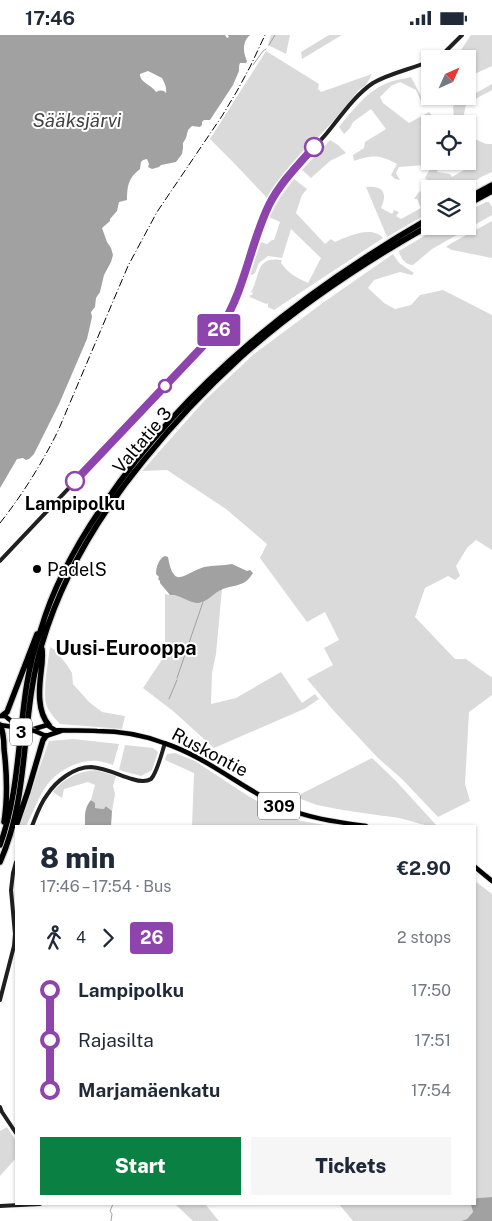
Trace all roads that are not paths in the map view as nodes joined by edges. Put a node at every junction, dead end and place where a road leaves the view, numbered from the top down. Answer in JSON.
{"nodes":[{"id":1,"x":462,"y":35,"type":"edge"},
{"id":2,"x":447,"y":50,"type":"edge"},
{"id":3,"x":421,"y":64,"type":"edge"},
{"id":4,"x":492,"y":185,"type":"edge"},
{"id":5,"x":492,"y":191,"type":"edge"},
{"id":6,"x":476,"y":194,"type":"edge"},
{"id":7,"x":476,"y":200,"type":"edge"},
{"id":8,"x":421,"y":224,"type":"edge"},
{"id":9,"x":421,"y":230,"type":"edge"},
{"id":10,"x":0,"y":561,"type":"edge"},
{"id":11,"x":41,"y":628,"type":"junction"},
{"id":12,"x":42,"y":644,"type":"junction"},
{"id":13,"x":1,"y":715,"type":"edge"},
{"id":14,"x":0,"y":725,"type":"edge"},
{"id":15,"x":14,"y":725,"type":"junction"},
{"id":16,"x":50,"y":726,"type":"junction"},
{"id":17,"x":35,"y":730,"type":"junction"},
{"id":18,"x":64,"y":730,"type":"junction"},
{"id":19,"x":48,"y":735,"type":"junction"},
{"id":20,"x":165,"y":743,"type":"junction"},
{"id":21,"x":16,"y":825,"type":"edge"},
{"id":22,"x":32,"y":825,"type":"edge"},
{"id":23,"x":358,"y":825,"type":"edge"},
{"id":24,"x":15,"y":828,"type":"edge"},
{"id":25,"x":3,"y":836,"type":"junction"},
{"id":26,"x":10,"y":837,"type":"junction"},
{"id":27,"x":0,"y":845,"type":"edge"},
{"id":28,"x":0,"y":862,"type":"edge"},
{"id":29,"x":15,"y":866,"type":"edge"},
{"id":30,"x":476,"y":868,"type":"edge"},
{"id":31,"x":492,"y":881,"type":"edge"},
{"id":32,"x":15,"y":925,"type":"edge"},
{"id":33,"x":15,"y":940,"type":"edge"},
{"id":34,"x":0,"y":1000,"type":"edge"},
{"id":35,"x":0,"y":1107,"type":"edge"},
{"id":36,"x":15,"y":1132,"type":"edge"},
{"id":37,"x":20,"y":1205,"type":"edge"},
{"id":38,"x":0,"y":1206,"type":"edge"}],
"edges":[{"from":1,"to":2,"type":"main road"},
{"from":3,"to":10,"type":"main road"},
{"from":4,"to":6,"type":"highway"},
{"from":5,"to":7,"type":"highway"},
{"from":8,"to":11,"type":"highway","name":"Valtatie 3","number":"3"},
{"from":9,"to":12,"type":"highway","name":"Valtatie 3","number":"3"},
{"from":11,"to":13,"type":"highway"},
{"from":11,"to":25,"type":"highway","name":"Valtatie 3","number":"3"},
{"from":12,"to":16,"type":"highway"},
{"from":12,"to":26,"type":"highway","name":"Valtatie 3","number":"3"},
{"from":13,"to":15,"type":"main road","number":"309"},
{"from":14,"to":15,"type":"main road","number":"309"},
{"from":14,"to":25,"type":"highway"},
{"from":15,"to":17,"type":"main road","number":"309","bridge":true},
{"from":16,"to":17,"type":"main road","number":"309"},
{"from":16,"to":18,"type":"main road","name":"Ruskontie","number":"309"},
{"from":16,"to":19,"type":"main road"},
{"from":17,"to":19,"type":"main road","number":"309"},
{"from":18,"to":19,"type":"main road","name":"Ruskontie","number":"309"},
{"from":18,"to":20,"type":"main road","name":"Ruskontie","number":"309"},
{"from":19,"to":21,"type":"highway"},
{"from":20,"to":22,"type":"main road"},
{"from":20,"to":23,"type":"main road","name":"Ruskontie","number":"309"},
{"from":24,"to":26,"type":"highway"},
{"from":25,"to":27,"type":"highway","name":"Valtatie 3","number":"3"},
{"from":26,"to":28,"type":"highway","name":"Valtatie 3","number":"3"},
{"from":29,"to":32,"type":"main road"},
{"from":30,"to":31,"type":"main road"},
{"from":33,"to":34,"type":"main road"},
{"from":35,"to":36,"type":"main road"},
{"from":37,"to":38,"type":"main road"}]}
